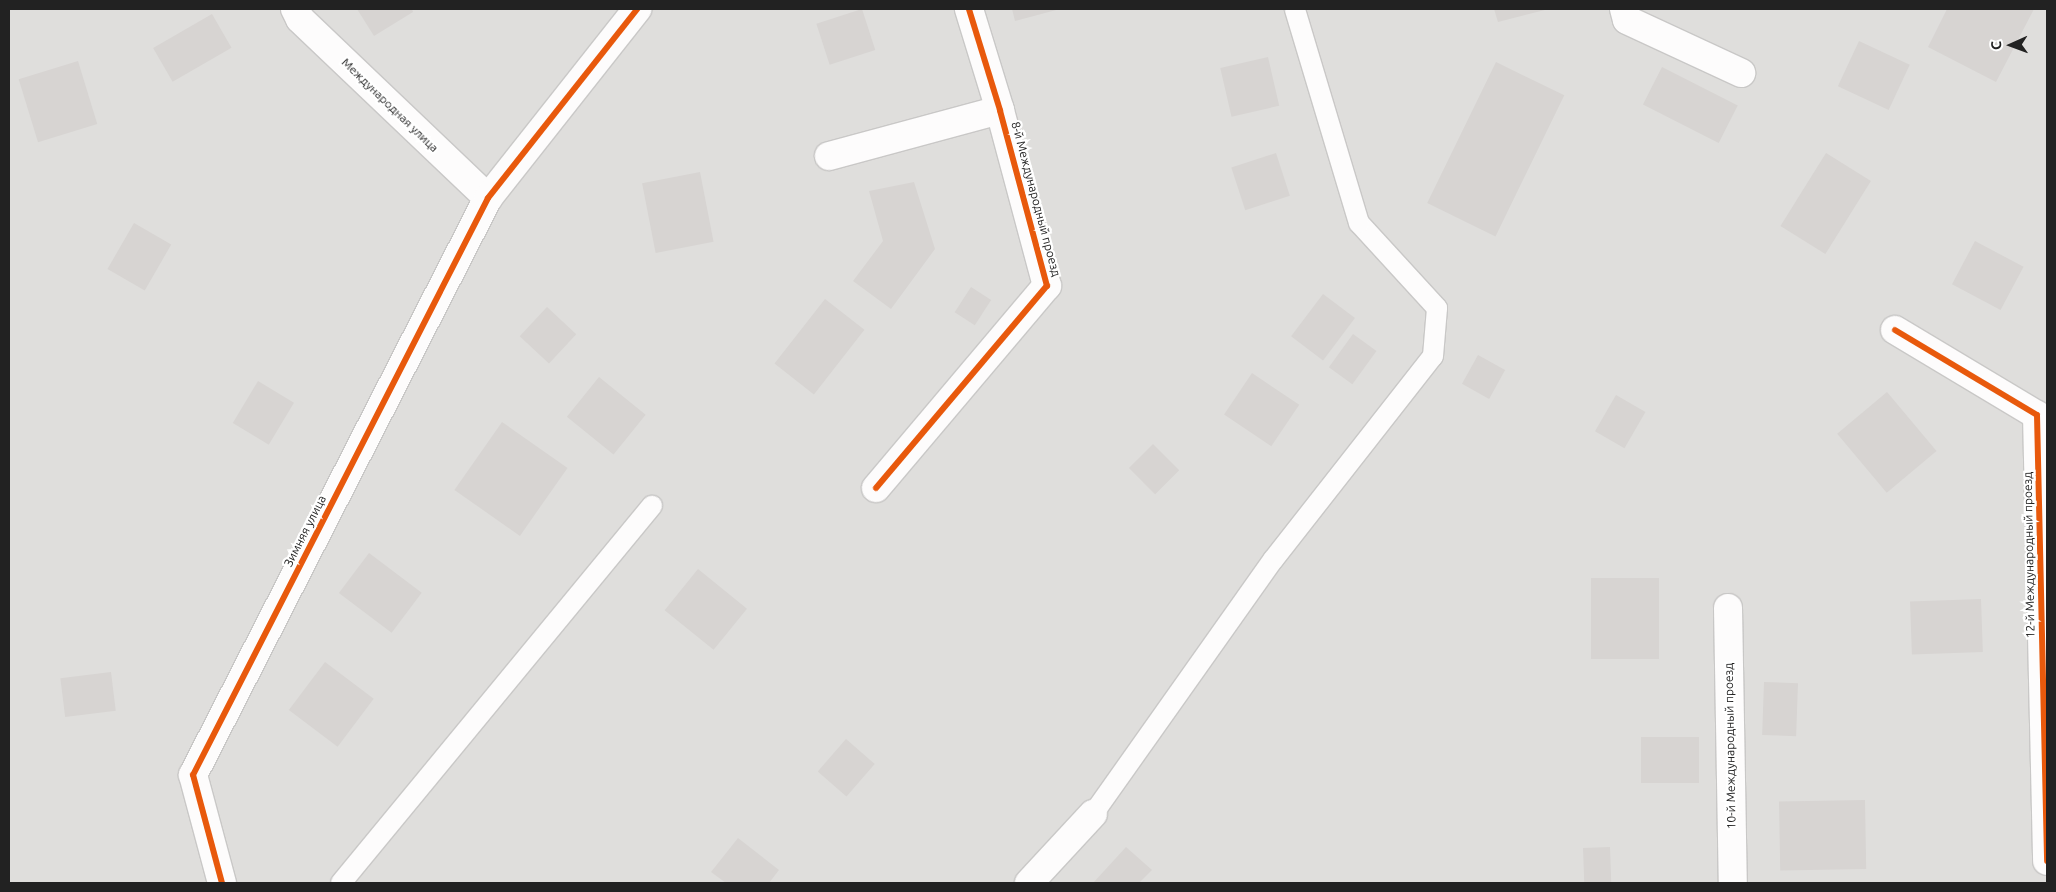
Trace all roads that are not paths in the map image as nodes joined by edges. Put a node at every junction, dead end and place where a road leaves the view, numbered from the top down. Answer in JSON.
{"nodes":[{"id":1,"x":295,"y":9,"type":"edge"},
{"id":2,"x":637,"y":9,"type":"edge"},
{"id":3,"x":969,"y":9,"type":"edge"},
{"id":4,"x":1295,"y":9,"type":"edge"},
{"id":5,"x":1624,"y":9,"type":"edge"},
{"id":6,"x":1741,"y":73,"type":"dead end"},
{"id":7,"x":1000,"y":110,"type":"junction"},
{"id":8,"x":829,"y":156,"type":"dead end"},
{"id":9,"x":488,"y":198,"type":"junction"},
{"id":10,"x":1895,"y":330,"type":"dead end"},
{"id":11,"x":876,"y":488,"type":"dead end"},
{"id":12,"x":652,"y":506,"type":"dead end"},
{"id":13,"x":1728,"y":608,"type":"dead end"},
{"id":14,"x":1093,"y":814,"type":"joint"},
{"id":15,"x":2047,"y":861,"type":"edge"},
{"id":16,"x":222,"y":883,"type":"edge"},
{"id":17,"x":341,"y":883,"type":"edge"},
{"id":18,"x":1029,"y":883,"type":"edge"},
{"id":19,"x":1733,"y":883,"type":"edge"}],
"edges":[{"from":1,"to":9,"type":"street","name":"Международная улица"},
{"from":2,"to":9,"type":"street","name":"Зимняя улица"},
{"from":3,"to":7,"type":"street","name":"8-й Международный проезд"},
{"from":4,"to":14,"type":"lane"},
{"from":5,"to":6,"type":"street"},
{"from":7,"to":8,"type":"street"},
{"from":7,"to":11,"type":"street","name":"8-й Международный проезд"},
{"from":9,"to":16,"type":"street","name":"Зимняя улица"},
{"from":10,"to":15,"type":"street","name":"12-й Международный проезд"},
{"from":12,"to":17,"type":"lane"},
{"from":13,"to":19,"type":"street","name":"10-й Международный проезд"},
{"from":14,"to":18,"type":"street"}]}
